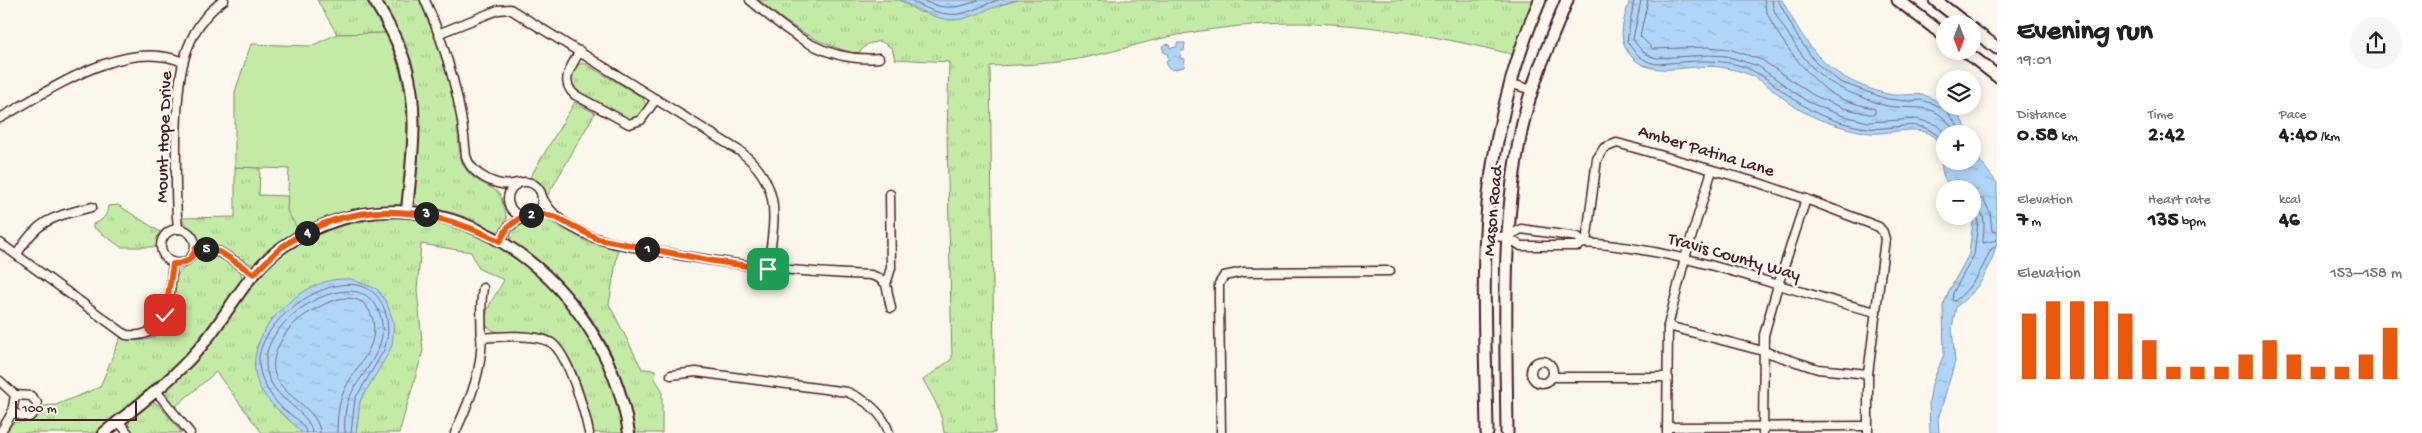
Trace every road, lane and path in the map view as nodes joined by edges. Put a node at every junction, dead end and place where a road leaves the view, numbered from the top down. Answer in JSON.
{"nodes":[{"id":1,"x":224,"y":0,"type":"edge"},
{"id":2,"x":374,"y":0,"type":"edge"},
{"id":3,"x":425,"y":0,"type":"edge"},
{"id":4,"x":750,"y":0,"type":"edge"},
{"id":5,"x":1540,"y":0,"type":"edge"},
{"id":6,"x":1567,"y":0,"type":"edge"},
{"id":7,"x":1898,"y":0,"type":"edge"},
{"id":8,"x":1935,"y":0,"type":"edge"},
{"id":9,"x":1954,"y":15,"type":"edge"},
{"id":10,"x":1936,"y":29,"type":"edge"},
{"id":11,"x":440,"y":33,"type":"junction"},
{"id":12,"x":1981,"y":36,"type":"edge"},
{"id":13,"x":1997,"y":48,"type":"edge"},
{"id":14,"x":580,"y":52,"type":"junction"},
{"id":15,"x":879,"y":58,"type":"dead end"},
{"id":16,"x":1977,"y":60,"type":"edge"},
{"id":17,"x":183,"y":62,"type":"junction"},
{"id":18,"x":1997,"y":76,"type":"edge"},
{"id":19,"x":1512,"y":84,"type":"junction"},
{"id":20,"x":1532,"y":90,"type":"junction"},
{"id":21,"x":656,"y":99,"type":"junction"},
{"id":22,"x":0,"y":118,"type":"edge"},
{"id":23,"x":1712,"y":170,"type":"junction"},
{"id":24,"x":495,"y":182,"type":"junction"},
{"id":25,"x":517,"y":183,"type":"junction"},
{"id":26,"x":890,"y":194,"type":"dead end"},
{"id":27,"x":542,"y":198,"type":"junction"},
{"id":28,"x":1806,"y":199,"type":"junction"},
{"id":29,"x":508,"y":203,"type":"junction"},
{"id":30,"x":92,"y":207,"type":"dead end"},
{"id":31,"x":407,"y":212,"type":"junction"},
{"id":32,"x":529,"y":216,"type":"junction"},
{"id":33,"x":557,"y":218,"type":"junction"},
{"id":34,"x":508,"y":227,"type":"junction"},
{"id":35,"x":178,"y":229,"type":"junction"},
{"id":36,"x":1487,"y":236,"type":"junction"},
{"id":37,"x":1507,"y":237,"type":"junction"},
{"id":38,"x":500,"y":241,"type":"junction"},
{"id":39,"x":0,"y":243,"type":"edge"},
{"id":40,"x":1584,"y":243,"type":"junction"},
{"id":41,"x":196,"y":248,"type":"junction"},
{"id":42,"x":18,"y":254,"type":"junction"},
{"id":43,"x":1685,"y":258,"type":"junction"},
{"id":44,"x":173,"y":264,"type":"junction"},
{"id":45,"x":768,"y":269,"type":"junction"},
{"id":46,"x":1390,"y":271,"type":"dead end"},
{"id":47,"x":254,"y":274,"type":"junction"},
{"id":48,"x":886,"y":284,"type":"junction"},
{"id":49,"x":1778,"y":285,"type":"junction"},
{"id":50,"x":483,"y":288,"type":"dead end"},
{"id":51,"x":891,"y":308,"type":"dead end"},
{"id":52,"x":1876,"y":312,"type":"junction"},
{"id":53,"x":1668,"y":326,"type":"junction"},
{"id":54,"x":482,"y":338,"type":"junction"},
{"id":55,"x":1763,"y":351,"type":"junction"},
{"id":56,"x":1868,"y":374,"type":"junction"},
{"id":57,"x":671,"y":375,"type":"dead end"},
{"id":58,"x":1552,"y":377,"type":"dead end"},
{"id":59,"x":1667,"y":377,"type":"junction"},
{"id":60,"x":0,"y":381,"type":"edge"},
{"id":61,"x":156,"y":391,"type":"junction"},
{"id":62,"x":15,"y":396,"type":"junction"},
{"id":63,"x":12,"y":413,"type":"junction"},
{"id":64,"x":118,"y":421,"type":"junction"},
{"id":65,"x":1868,"y":429,"type":"edge"},
{"id":66,"x":1667,"y":430,"type":"edge"},
{"id":67,"x":1763,"y":430,"type":"edge"},
{"id":68,"x":0,"y":432,"type":"edge"},
{"id":69,"x":104,"y":433,"type":"edge"},
{"id":70,"x":128,"y":433,"type":"edge"},
{"id":71,"x":190,"y":433,"type":"edge"},
{"id":72,"x":455,"y":433,"type":"edge"},
{"id":73,"x":589,"y":433,"type":"edge"},
{"id":74,"x":629,"y":433,"type":"edge"},
{"id":75,"x":888,"y":433,"type":"edge"},
{"id":76,"x":1221,"y":433,"type":"edge"},
{"id":77,"x":1487,"y":433,"type":"edge"},
{"id":78,"x":1507,"y":433,"type":"edge"}],
"edges":[{"from":1,"to":17,"type":"street","name":"Mount Hope Drive"},
{"from":2,"to":31,"type":"street"},
{"from":3,"to":11,"type":"street"},
{"from":4,"to":15,"type":"street"},
{"from":5,"to":19,"type":"main road","name":"Mason Road"},
{"from":6,"to":20,"type":"main road","name":"Mason Road"},
{"from":7,"to":10,"type":"main road"},
{"from":8,"to":9,"type":"main road"},
{"from":11,"to":14,"type":"street"},
{"from":11,"to":24,"type":"street"},
{"from":12,"to":13,"type":"main road"},
{"from":14,"to":21,"type":"street"},
{"from":14,"to":21,"type":"street"},
{"from":16,"to":18,"type":"main road"},
{"from":17,"to":22,"type":"street"},
{"from":17,"to":35,"type":"street","name":"Mount Hope Drive"},
{"from":19,"to":20,"type":"street"},
{"from":19,"to":36,"type":"main road","name":"Mason Road"},
{"from":20,"to":37,"type":"main road","name":"Mason Road"},
{"from":21,"to":45,"type":"street"},
{"from":23,"to":28,"type":"street","name":"Amber Patina Lane"},
{"from":23,"to":40,"type":"street","name":"Amber Patina Lane"},
{"from":23,"to":43,"type":"street"},
{"from":24,"to":25,"type":"street"},
{"from":24,"to":29,"type":"street"},
{"from":25,"to":27,"type":"street"},
{"from":25,"to":29,"type":"street"},
{"from":26,"to":48,"type":"street"},
{"from":27,"to":32,"type":"street"},
{"from":27,"to":33,"type":"street"},
{"from":28,"to":49,"type":"street"},
{"from":28,"to":52,"type":"street","name":"Amber Patina Lane"},
{"from":29,"to":32,"type":"street"},
{"from":29,"to":34,"type":"street"},
{"from":30,"to":42,"type":"street"},
{"from":31,"to":38,"type":"street"},
{"from":31,"to":47,"type":"street"},
{"from":32,"to":33,"type":"street"},
{"from":32,"to":34,"type":"street"},
{"from":33,"to":45,"type":"street"},
{"from":34,"to":38,"type":"street"},
{"from":35,"to":41,"type":"street"},
{"from":35,"to":44,"type":"street"},
{"from":36,"to":37,"type":"street"},
{"from":36,"to":77,"type":"main road","name":"Mason Road"},
{"from":37,"to":40,"type":"street","name":"Travis County Way"},
{"from":37,"to":40,"type":"street","name":"Travis County Way"},
{"from":37,"to":78,"type":"main road","name":"Mason Road"},
{"from":38,"to":74,"type":"street"},
{"from":39,"to":42,"type":"street"},
{"from":40,"to":43,"type":"street","name":"Travis County Way"},
{"from":41,"to":44,"type":"street"},
{"from":41,"to":47,"type":"street"},
{"from":42,"to":44,"type":"street"},
{"from":43,"to":49,"type":"street","name":"Travis County Way"},
{"from":43,"to":53,"type":"street"},
{"from":45,"to":48,"type":"street"},
{"from":46,"to":76,"type":"street"},
{"from":47,"to":61,"type":"street"},
{"from":48,"to":51,"type":"street"},
{"from":49,"to":52,"type":"street","name":"Travis County Way"},
{"from":49,"to":55,"type":"street"},
{"from":50,"to":54,"type":"street"},
{"from":52,"to":56,"type":"street"},
{"from":53,"to":55,"type":"street"},
{"from":53,"to":59,"type":"street"},
{"from":54,"to":72,"type":"street"},
{"from":54,"to":73,"type":"street"},
{"from":55,"to":56,"type":"street"},
{"from":55,"to":67,"type":"street"},
{"from":56,"to":65,"type":"street"},
{"from":57,"to":75,"type":"street"},
{"from":58,"to":59,"type":"street"},
{"from":59,"to":66,"type":"street"},
{"from":60,"to":62,"type":"street"},
{"from":61,"to":64,"type":"street"},
{"from":61,"to":71,"type":"street"},
{"from":62,"to":63,"type":"street"},
{"from":62,"to":63,"type":"street"},
{"from":63,"to":68,"type":"street"},
{"from":64,"to":69,"type":"street"},
{"from":64,"to":70,"type":"street"},
{"from":65,"to":67,"type":"street"},
{"from":66,"to":67,"type":"street"}]}
